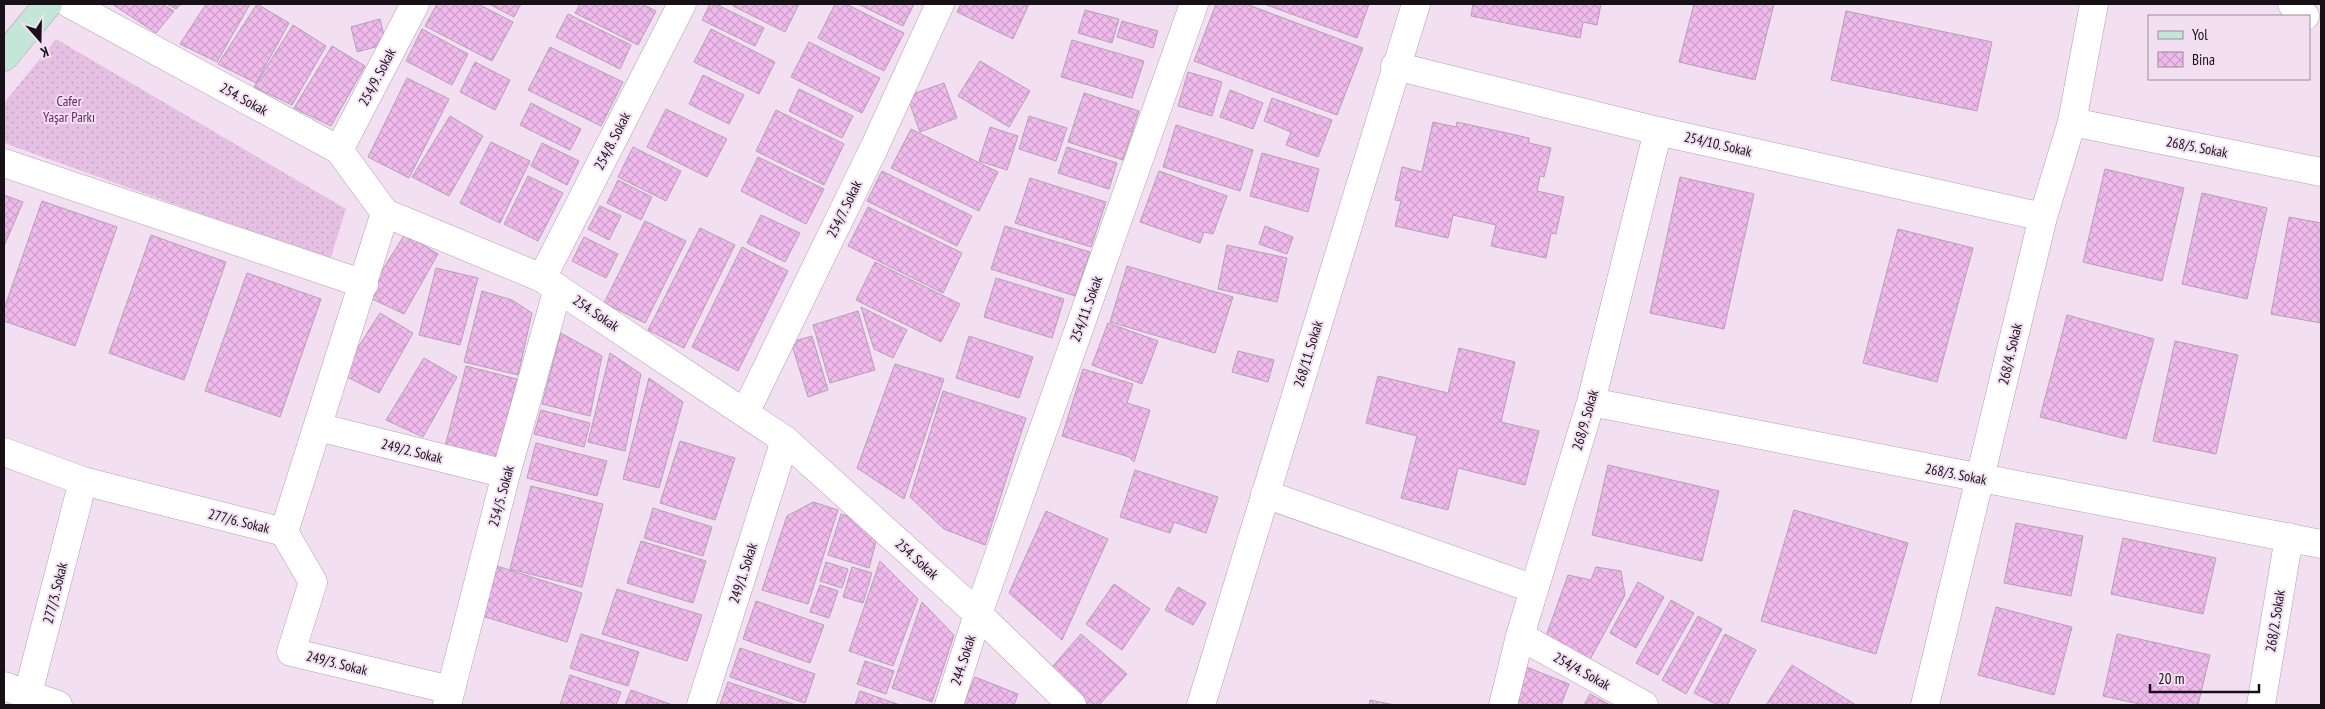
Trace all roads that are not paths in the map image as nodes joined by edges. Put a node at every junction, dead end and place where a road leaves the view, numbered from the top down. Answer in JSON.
{"nodes":[{"id":1,"x":48,"y":4,"type":"edge"},
{"id":2,"x":70,"y":4,"type":"edge"},
{"id":3,"x":415,"y":4,"type":"edge"},
{"id":4,"x":682,"y":4,"type":"edge"},
{"id":5,"x":940,"y":4,"type":"edge"},
{"id":6,"x":1194,"y":4,"type":"edge"},
{"id":7,"x":1416,"y":4,"type":"edge"},
{"id":8,"x":2094,"y":4,"type":"edge"},
{"id":9,"x":2292,"y":4,"type":"edge"},
{"id":10,"x":2303,"y":15,"type":"edge"},
{"id":11,"x":2310,"y":21,"type":"edge"},
{"id":12,"x":2321,"y":32,"type":"edge"},
{"id":13,"x":4,"y":57,"type":"edge"},
{"id":14,"x":1395,"y":66,"type":"junction"},
{"id":15,"x":2072,"y":122,"type":"junction"},
{"id":16,"x":1658,"y":131,"type":"junction"},
{"id":17,"x":339,"y":150,"type":"junction"},
{"id":18,"x":4,"y":163,"type":"edge"},
{"id":19,"x":2321,"y":172,"type":"edge"},
{"id":20,"x":385,"y":213,"type":"junction"},
{"id":21,"x":2042,"y":217,"type":"junction"},
{"id":22,"x":550,"y":283,"type":"junction"},
{"id":23,"x":364,"y":284,"type":"junction"},
{"id":24,"x":1591,"y":402,"type":"junction"},
{"id":25,"x":745,"y":413,"type":"junction"},
{"id":26,"x":318,"y":427,"type":"junction"},
{"id":27,"x":785,"y":440,"type":"junction"},
{"id":28,"x":4,"y":452,"type":"edge"},
{"id":29,"x":506,"y":474,"type":"junction"},
{"id":30,"x":1980,"y":478,"type":"junction"},
{"id":31,"x":83,"y":481,"type":"junction"},
{"id":32,"x":1265,"y":494,"type":"junction"},
{"id":33,"x":284,"y":532,"type":"junction"},
{"id":34,"x":2289,"y":537,"type":"junction"},
{"id":35,"x":2321,"y":544,"type":"edge"},
{"id":36,"x":1534,"y":589,"type":"junction"},
{"id":37,"x":978,"y":614,"type":"junction"},
{"id":38,"x":1520,"y":636,"type":"junction"},
{"id":39,"x":4,"y":686,"type":"edge"},
{"id":40,"x":449,"y":698,"type":"edge"},
{"id":41,"x":27,"y":700,"type":"edge"},
{"id":42,"x":58,"y":705,"type":"edge"},
{"id":43,"x":701,"y":705,"type":"edge"},
{"id":44,"x":949,"y":705,"type":"edge"},
{"id":45,"x":1072,"y":705,"type":"edge"},
{"id":46,"x":1201,"y":705,"type":"edge"},
{"id":47,"x":1503,"y":705,"type":"edge"},
{"id":48,"x":1644,"y":705,"type":"edge"},
{"id":49,"x":1925,"y":705,"type":"edge"},
{"id":50,"x":2261,"y":705,"type":"edge"}],
"edges":[{"from":1,"to":13,"type":"main road"},
{"from":2,"to":17,"type":"street","name":"254. Sokak"},
{"from":3,"to":17,"type":"street","name":"254/9. Sokak"},
{"from":4,"to":22,"type":"street","name":"254/8. Sokak"},
{"from":5,"to":25,"type":"street","name":"254/7. Sokak"},
{"from":6,"to":37,"type":"street","name":"254/11. Sokak"},
{"from":7,"to":14,"type":"street","name":"268/11. Sokak"},
{"from":8,"to":15,"type":"street","name":"268/4. Sokak"},
{"from":9,"to":10,"type":"street"},
{"from":11,"to":12,"type":"street"},
{"from":14,"to":16,"type":"street","name":"254/10. Sokak"},
{"from":14,"to":32,"type":"street","name":"268/11. Sokak"},
{"from":15,"to":19,"type":"street","name":"268/5. Sokak"},
{"from":15,"to":21,"type":"street","name":"268/4. Sokak"},
{"from":16,"to":21,"type":"street","name":"254/10. Sokak"},
{"from":16,"to":24,"type":"street","name":"268/9. Sokak"},
{"from":17,"to":20,"type":"street","name":"254. Sokak"},
{"from":18,"to":23,"type":"street"},
{"from":20,"to":22,"type":"street","name":"254. Sokak"},
{"from":20,"to":23,"type":"street","name":"277/6. Sokak"},
{"from":21,"to":30,"type":"street","name":"268/4. Sokak"},
{"from":22,"to":25,"type":"street","name":"254. Sokak"},
{"from":22,"to":29,"type":"street","name":"254/5. Sokak"},
{"from":23,"to":26,"type":"street","name":"277/6. Sokak"},
{"from":24,"to":30,"type":"street","name":"268/3. Sokak"},
{"from":24,"to":36,"type":"street","name":"268/9. Sokak"},
{"from":25,"to":27,"type":"street","name":"254. Sokak"},
{"from":26,"to":29,"type":"street","name":"249/2. Sokak"},
{"from":26,"to":33,"type":"street","name":"277/6. Sokak"},
{"from":27,"to":37,"type":"street","name":"254. Sokak"},
{"from":27,"to":43,"type":"street","name":"249/1. Sokak"},
{"from":28,"to":31,"type":"street","name":"277/6. Sokak"},
{"from":29,"to":40,"type":"street","name":"254/5. Sokak"},
{"from":30,"to":34,"type":"street","name":"268/3. Sokak"},
{"from":30,"to":49,"type":"street","name":"268/4. Sokak"},
{"from":31,"to":33,"type":"street","name":"277/6. Sokak"},
{"from":31,"to":41,"type":"street","name":"277/3. Sokak"},
{"from":32,"to":36,"type":"street"},
{"from":32,"to":46,"type":"street","name":"268/11. Sokak"},
{"from":33,"to":40,"type":"street","name":"249/3. Sokak"},
{"from":34,"to":35,"type":"street","name":"268/3. Sokak"},
{"from":34,"to":50,"type":"street","name":"268/2. Sokak"},
{"from":36,"to":38,"type":"street","name":"268/9. Sokak"},
{"from":37,"to":44,"type":"street","name":"244. Sokak"},
{"from":37,"to":45,"type":"street","name":"254. Sokak"},
{"from":38,"to":47,"type":"street","name":"268/9. Sokak"},
{"from":38,"to":48,"type":"street","name":"254/4. Sokak"},
{"from":39,"to":41,"type":"street"},
{"from":41,"to":42,"type":"street"}]}
